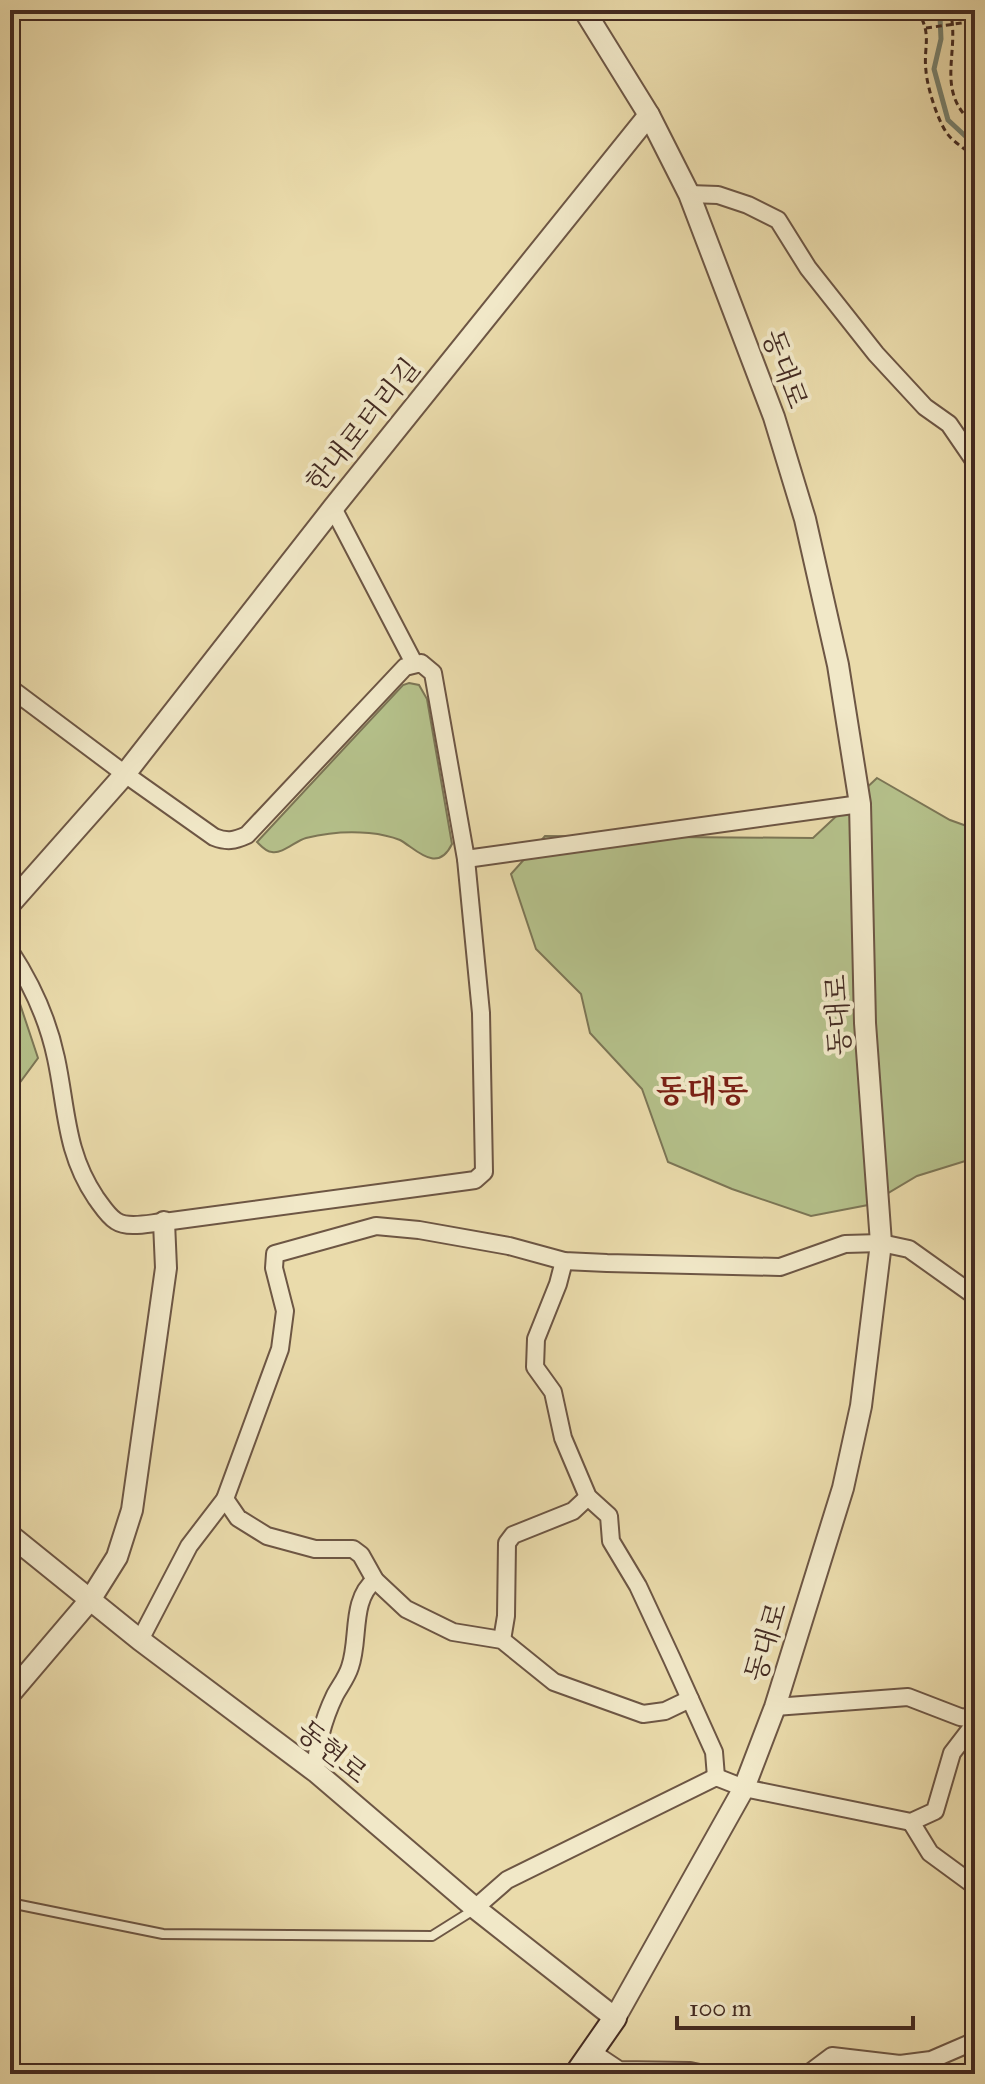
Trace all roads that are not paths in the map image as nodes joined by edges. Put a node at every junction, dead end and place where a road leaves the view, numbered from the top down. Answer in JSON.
{"nodes":[{"id":1,"x":584,"y":10,"type":"edge"},
{"id":2,"x":649,"y":115,"type":"junction"},
{"id":3,"x":689,"y":194,"type":"junction"},
{"id":4,"x":975,"y":462,"type":"edge"},
{"id":5,"x":333,"y":508,"type":"junction"},
{"id":6,"x":975,"y":543,"type":"edge"},
{"id":7,"x":975,"y":569,"type":"edge"},
{"id":8,"x":414,"y":663,"type":"junction"},
{"id":9,"x":10,"y":688,"type":"edge"},
{"id":10,"x":125,"y":774,"type":"junction"},
{"id":11,"x":860,"y":804,"type":"junction"},
{"id":12,"x":466,"y":859,"type":"junction"},
{"id":13,"x":10,"y":904,"type":"edge"},
{"id":14,"x":10,"y":951,"type":"edge"},
{"id":15,"x":164,"y":1222,"type":"junction"},
{"id":16,"x":881,"y":1243,"type":"junction"},
{"id":17,"x":564,"y":1261,"type":"junction"},
{"id":18,"x":975,"y":1296,"type":"edge"},
{"id":19,"x":588,"y":1497,"type":"junction"},
{"id":20,"x":225,"y":1499,"type":"junction"},
{"id":21,"x":10,"y":1535,"type":"edge"},
{"id":22,"x":375,"y":1580,"type":"junction"},
{"id":23,"x":90,"y":1600,"type":"junction"},
{"id":24,"x":140,"y":1640,"type":"junction"},
{"id":25,"x":502,"y":1640,"type":"junction"},
{"id":26,"x":10,"y":1694,"type":"edge"},
{"id":27,"x":690,"y":1699,"type":"junction"},
{"id":28,"x":775,"y":1707,"type":"junction"},
{"id":29,"x":975,"y":1721,"type":"edge"},
{"id":30,"x":316,"y":1772,"type":"junction"},
{"id":31,"x":716,"y":1777,"type":"junction"},
{"id":32,"x":744,"y":1788,"type":"junction"},
{"id":33,"x":911,"y":1822,"type":"junction"},
{"id":34,"x":975,"y":1886,"type":"edge"},
{"id":35,"x":10,"y":1903,"type":"edge"},
{"id":36,"x":475,"y":1908,"type":"junction"},
{"id":37,"x":615,"y":2018,"type":"junction"},
{"id":38,"x":975,"y":2041,"type":"edge"},
{"id":39,"x":592,"y":2052,"type":"junction"},
{"id":40,"x":576,"y":2074,"type":"edge"},
{"id":41,"x":704,"y":2074,"type":"edge"},
{"id":42,"x":808,"y":2074,"type":"edge"}],
"edges":[{"from":1,"to":2,"type":"street","name":"동대로"},
{"from":2,"to":3,"type":"street","name":"동대로"},
{"from":2,"to":5,"type":"street","name":"한내로터리길"},
{"from":3,"to":4,"type":"street"},
{"from":3,"to":11,"type":"street","name":"동대로"},
{"from":5,"to":8,"type":"street"},
{"from":5,"to":10,"type":"street","name":"한내로터리길"},
{"from":6,"to":7,"type":"street"},
{"from":8,"to":10,"type":"street"},
{"from":8,"to":12,"type":"street"},
{"from":9,"to":10,"type":"street"},
{"from":10,"to":13,"type":"street","name":"한내로터리길"},
{"from":11,"to":12,"type":"street"},
{"from":11,"to":16,"type":"street","name":"동대로"},
{"from":12,"to":15,"type":"street"},
{"from":14,"to":15,"type":"street"},
{"from":15,"to":23,"type":"street"},
{"from":16,"to":17,"type":"street"},
{"from":16,"to":18,"type":"street"},
{"from":16,"to":28,"type":"street","name":"동대로"},
{"from":17,"to":19,"type":"street"},
{"from":17,"to":20,"type":"street"},
{"from":19,"to":25,"type":"street"},
{"from":19,"to":27,"type":"street"},
{"from":20,"to":22,"type":"street"},
{"from":20,"to":24,"type":"street"},
{"from":21,"to":23,"type":"street","name":"동현로"},
{"from":22,"to":25,"type":"street"},
{"from":22,"to":30,"type":"street"},
{"from":23,"to":24,"type":"street","name":"동현로"},
{"from":23,"to":26,"type":"street"},
{"from":24,"to":30,"type":"street","name":"동현로"},
{"from":25,"to":27,"type":"street"},
{"from":27,"to":31,"type":"street"},
{"from":28,"to":29,"type":"street"},
{"from":28,"to":32,"type":"street","name":"동대로"},
{"from":29,"to":33,"type":"street"},
{"from":30,"to":36,"type":"street","name":"동현로"},
{"from":31,"to":32,"type":"street"},
{"from":31,"to":36,"type":"street"},
{"from":32,"to":33,"type":"street"},
{"from":32,"to":37,"type":"street","name":"동대로"},
{"from":33,"to":34,"type":"street"},
{"from":35,"to":36,"type":"lane"},
{"from":36,"to":37,"type":"street","name":"동현로"},
{"from":37,"to":39,"type":"main road"},
{"from":38,"to":42,"type":"street"},
{"from":39,"to":40,"type":"main road"},
{"from":39,"to":41,"type":"street"}]}
